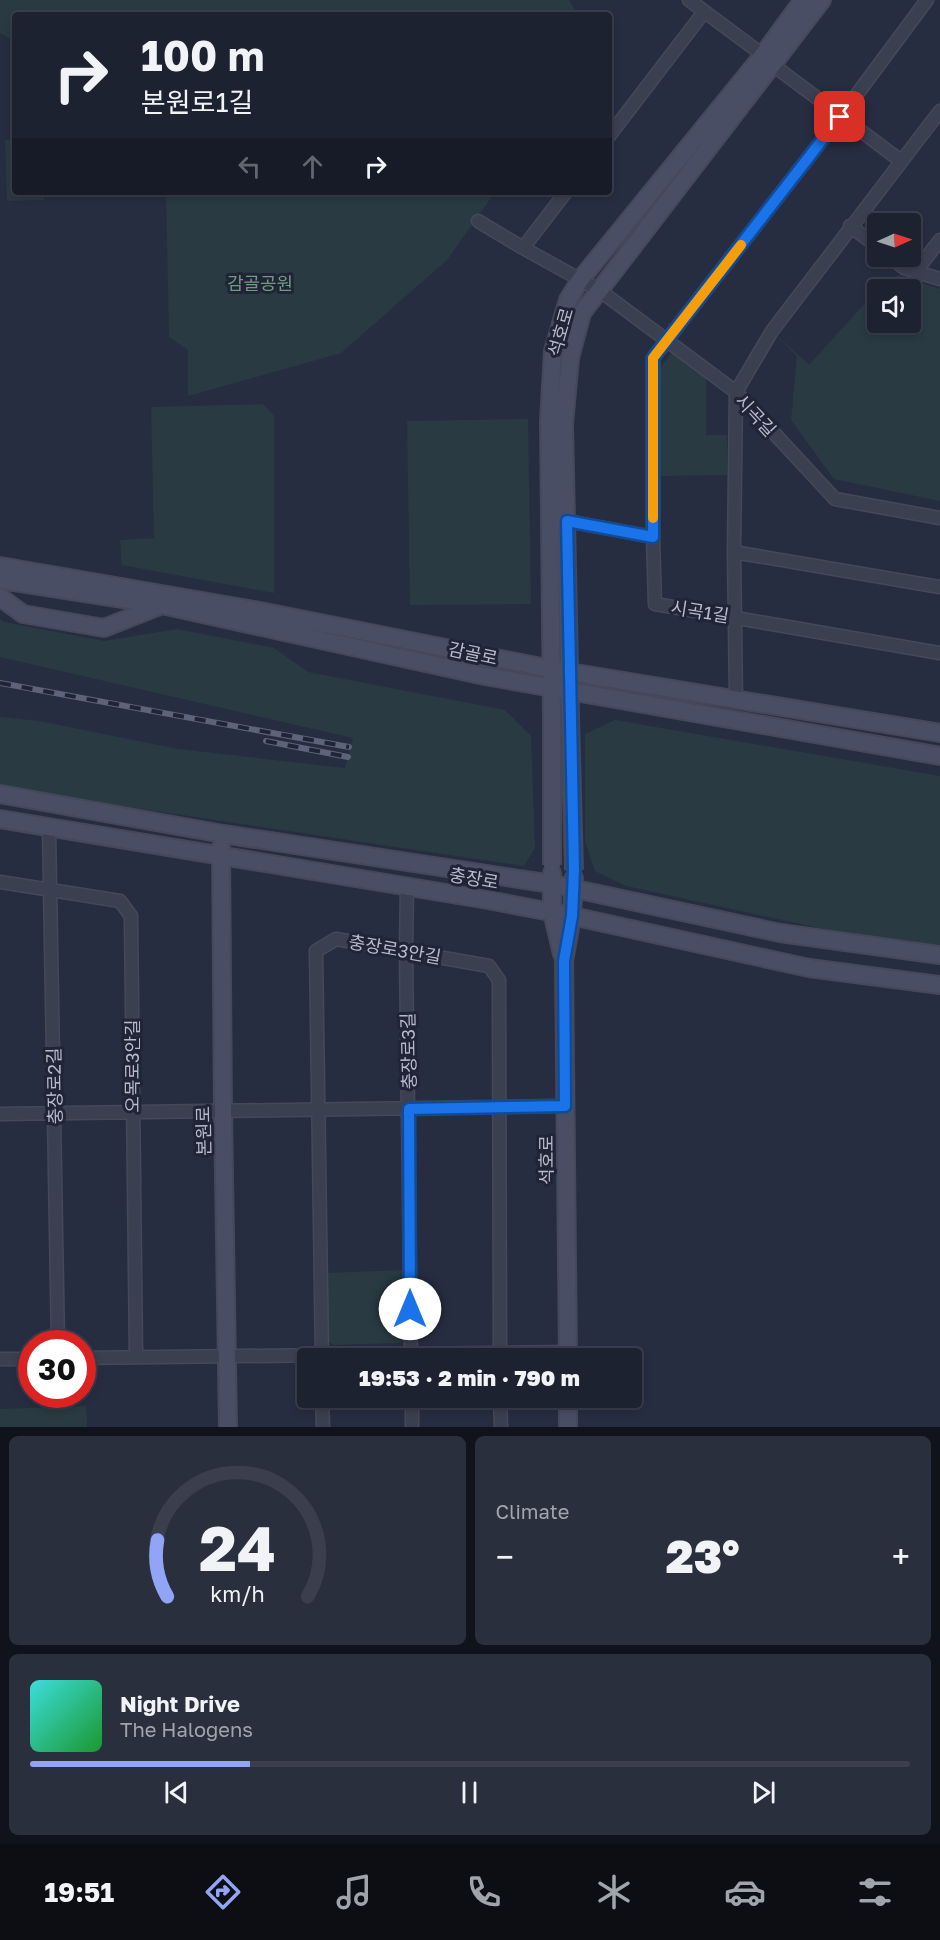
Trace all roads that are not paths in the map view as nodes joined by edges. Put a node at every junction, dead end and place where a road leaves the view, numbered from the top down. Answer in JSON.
{"nodes":[{"id":1,"x":689,"y":0,"type":"edge"},
{"id":2,"x":803,"y":0,"type":"edge"},
{"id":3,"x":822,"y":0,"type":"edge"},
{"id":4,"x":927,"y":0,"type":"edge"},
{"id":5,"x":704,"y":12,"type":"junction"},
{"id":6,"x":768,"y":60,"type":"junction"},
{"id":7,"x":940,"y":111,"type":"edge"},
{"id":8,"x":840,"y":117,"type":"junction"},
{"id":9,"x":612,"y":132,"type":"edge"},
{"id":10,"x":901,"y":162,"type":"junction"},
{"id":11,"x":564,"y":195,"type":"edge"},
{"id":12,"x":478,"y":221,"type":"dead end"},
{"id":13,"x":850,"y":226,"type":"junction"},
{"id":14,"x":867,"y":239,"type":"edge"},
{"id":15,"x":940,"y":240,"type":"edge"},
{"id":16,"x":523,"y":248,"type":"junction"},
{"id":17,"x":904,"y":267,"type":"edge"},
{"id":18,"x":916,"y":272,"type":"junction"},
{"id":19,"x":940,"y":279,"type":"edge"},
{"id":20,"x":580,"y":280,"type":"junction"},
{"id":21,"x":599,"y":290,"type":"junction"},
{"id":22,"x":667,"y":340,"type":"junction"},
{"id":23,"x":736,"y":392,"type":"junction"},
{"id":24,"x":940,"y":518,"type":"edge"},
{"id":25,"x":567,"y":521,"type":"junction"},
{"id":26,"x":653,"y":537,"type":"junction"},
{"id":27,"x":734,"y":552,"type":"junction"},
{"id":28,"x":0,"y":566,"type":"edge"},
{"id":29,"x":0,"y":580,"type":"edge"},
{"id":30,"x":940,"y":587,"type":"edge"},
{"id":31,"x":0,"y":597,"type":"edge"},
{"id":32,"x":162,"y":605,"type":"junction"},
{"id":33,"x":735,"y":617,"type":"junction"},
{"id":34,"x":940,"y":653,"type":"edge"},
{"id":35,"x":551,"y":669,"type":"junction"},
{"id":36,"x":570,"y":672,"type":"junction"},
{"id":37,"x":551,"y":687,"type":"junction"},
{"id":38,"x":570,"y":691,"type":"junction"},
{"id":39,"x":736,"y":699,"type":"junction"},
{"id":40,"x":940,"y":733,"type":"edge"},
{"id":41,"x":940,"y":756,"type":"edge"},
{"id":42,"x":0,"y":794,"type":"edge"},
{"id":43,"x":0,"y":819,"type":"edge"},
{"id":44,"x":50,"y":828,"type":"junction"},
{"id":45,"x":224,"y":834,"type":"junction"},
{"id":46,"x":220,"y":855,"type":"junction"},
{"id":47,"x":0,"y":882,"type":"edge"},
{"id":48,"x":552,"y":884,"type":"junction"},
{"id":49,"x":407,"y":886,"type":"junction"},
{"id":50,"x":573,"y":889,"type":"junction"},
{"id":51,"x":51,"y":890,"type":"junction"},
{"id":52,"x":552,"y":912,"type":"junction"},
{"id":53,"x":572,"y":916,"type":"junction"},
{"id":54,"x":406,"y":951,"type":"junction"},
{"id":55,"x":940,"y":955,"type":"edge"},
{"id":56,"x":564,"y":961,"type":"junction"},
{"id":57,"x":940,"y":985,"type":"edge"},
{"id":58,"x":565,"y":1106,"type":"junction"},
{"id":59,"x":499,"y":1107,"type":"junction"},
{"id":60,"x":409,"y":1109,"type":"junction"},
{"id":61,"x":318,"y":1111,"type":"junction"},
{"id":62,"x":133,"y":1112,"type":"junction"},
{"id":63,"x":223,"y":1112,"type":"junction"},
{"id":64,"x":54,"y":1113,"type":"junction"},
{"id":65,"x":0,"y":1114,"type":"edge"},
{"id":66,"x":58,"y":1330,"type":"edge"},
{"id":67,"x":322,"y":1348,"type":"edge"},
{"id":68,"x":411,"y":1348,"type":"edge"},
{"id":69,"x":500,"y":1348,"type":"edge"},
{"id":70,"x":568,"y":1348,"type":"edge"},
{"id":71,"x":227,"y":1356,"type":"junction"},
{"id":72,"x":136,"y":1357,"type":"junction"},
{"id":73,"x":297,"y":1357,"type":"edge"},
{"id":74,"x":96,"y":1358,"type":"edge"},
{"id":75,"x":0,"y":1359,"type":"edge"},
{"id":76,"x":18,"y":1359,"type":"edge"},
{"id":77,"x":322,"y":1408,"type":"edge"},
{"id":78,"x":411,"y":1408,"type":"edge"},
{"id":79,"x":500,"y":1408,"type":"edge"},
{"id":80,"x":568,"y":1408,"type":"edge"},
{"id":81,"x":228,"y":1427,"type":"edge"},
{"id":82,"x":322,"y":1427,"type":"edge"},
{"id":83,"x":412,"y":1427,"type":"edge"},
{"id":84,"x":501,"y":1427,"type":"edge"},
{"id":85,"x":568,"y":1427,"type":"edge"}],
"edges":[{"from":1,"to":5,"type":"street"},
{"from":2,"to":6,"type":"main road","name":"석호로"},
{"from":3,"to":6,"type":"main road","name":"석호로"},
{"from":4,"to":8,"type":"street","name":"시곡1길"},
{"from":5,"to":6,"type":"street"},
{"from":5,"to":9,"type":"street"},
{"from":6,"to":8,"type":"street"},
{"from":6,"to":20,"type":"main road","name":"석호로"},
{"from":6,"to":21,"type":"main road","name":"석호로"},
{"from":7,"to":10,"type":"street"},
{"from":8,"to":10,"type":"street"},
{"from":8,"to":22,"type":"street","name":"시곡1길"},
{"from":10,"to":13,"type":"street"},
{"from":11,"to":16,"type":"street"},
{"from":12,"to":16,"type":"street","name":"시곡길"},
{"from":13,"to":14,"type":"street"},
{"from":13,"to":23,"type":"street"},
{"from":15,"to":18,"type":"street"},
{"from":16,"to":20,"type":"street","name":"시곡길"},
{"from":17,"to":18,"type":"street"},
{"from":18,"to":19,"type":"street"},
{"from":20,"to":21,"type":"street","name":"시곡길"},
{"from":20,"to":35,"type":"main road","name":"석호로"},
{"from":21,"to":22,"type":"street","name":"시곡길"},
{"from":21,"to":25,"type":"main road","name":"석호로"},
{"from":22,"to":23,"type":"street","name":"시곡길"},
{"from":22,"to":26,"type":"street","name":"시곡1길"},
{"from":23,"to":24,"type":"street","name":"시곡길"},
{"from":23,"to":27,"type":"street"},
{"from":25,"to":26,"type":"street"},
{"from":25,"to":36,"type":"main road","name":"석호로"},
{"from":26,"to":33,"type":"street","name":"시곡1길"},
{"from":27,"to":30,"type":"street"},
{"from":27,"to":33,"type":"street"},
{"from":28,"to":35,"type":"main road","name":"감골로"},
{"from":29,"to":32,"type":"main road","name":"감골로"},
{"from":31,"to":32,"type":"main road"},
{"from":32,"to":37,"type":"main road","name":"감골로"},
{"from":33,"to":34,"type":"street","name":"시곡1길"},
{"from":33,"to":39,"type":"street"},
{"from":35,"to":36,"type":"main road","name":"감골로"},
{"from":35,"to":37,"type":"main road","name":"석호로"},
{"from":36,"to":38,"type":"main road","name":"석호로"},
{"from":36,"to":39,"type":"main road","name":"감골로"},
{"from":37,"to":38,"type":"main road","name":"감골로"},
{"from":37,"to":48,"type":"main road","name":"석호로","bridge":true},
{"from":38,"to":41,"type":"main road","name":"감골로"},
{"from":38,"to":50,"type":"main road","name":"석호로","bridge":true},
{"from":39,"to":40,"type":"main road","name":"감골로"},
{"from":42,"to":45,"type":"main road","name":"충장로"},
{"from":43,"to":44,"type":"main road","name":"충장로"},
{"from":44,"to":46,"type":"main road","name":"충장로"},
{"from":44,"to":51,"type":"street","name":"충장로2길"},
{"from":45,"to":46,"type":"main road","name":"본원로"},
{"from":45,"to":48,"type":"main road","name":"충장로"},
{"from":46,"to":49,"type":"main road","name":"충장로"},
{"from":46,"to":63,"type":"main road","name":"본원로"},
{"from":47,"to":51,"type":"street","name":"오목로3안길"},
{"from":48,"to":50,"type":"main road","name":"충장로"},
{"from":48,"to":52,"type":"main road","name":"석호로"},
{"from":49,"to":52,"type":"main road","name":"충장로"},
{"from":49,"to":54,"type":"street","name":"충장로3길"},
{"from":50,"to":53,"type":"main road","name":"석호로"},
{"from":50,"to":55,"type":"main road","name":"충장로"},
{"from":51,"to":62,"type":"street","name":"오목로3안길"},
{"from":51,"to":64,"type":"street","name":"충장로2길"},
{"from":52,"to":53,"type":"main road","name":"충장로"},
{"from":52,"to":56,"type":"main road","name":"석호로"},
{"from":53,"to":56,"type":"main road","name":"석호로"},
{"from":53,"to":57,"type":"main road","name":"충장로"},
{"from":54,"to":59,"type":"street","name":"충장로3안길"},
{"from":54,"to":60,"type":"street","name":"충장로3길"},
{"from":54,"to":61,"type":"street","name":"충장로3안길"},
{"from":56,"to":58,"type":"main road","name":"석호로"},
{"from":58,"to":59,"type":"street"},
{"from":58,"to":70,"type":"main road","name":"석호로"},
{"from":59,"to":60,"type":"street"},
{"from":59,"to":69,"type":"street","name":"충장로3안길"},
{"from":60,"to":61,"type":"street"},
{"from":60,"to":68,"type":"street","name":"충장로3길"},
{"from":61,"to":63,"type":"street"},
{"from":61,"to":67,"type":"street","name":"충장로3안길"},
{"from":62,"to":63,"type":"street"},
{"from":62,"to":64,"type":"street"},
{"from":62,"to":72,"type":"street","name":"오목로3안길"},
{"from":63,"to":71,"type":"main road","name":"본원로"},
{"from":64,"to":65,"type":"street"},
{"from":64,"to":66,"type":"street","name":"충장로2길"},
{"from":71,"to":72,"type":"street"},
{"from":71,"to":73,"type":"street"},
{"from":71,"to":81,"type":"main road","name":"본원로"},
{"from":72,"to":74,"type":"street"},
{"from":75,"to":76,"type":"street"},
{"from":77,"to":82,"type":"street"},
{"from":78,"to":83,"type":"street"},
{"from":79,"to":84,"type":"street"},
{"from":80,"to":85,"type":"main road"}]}
